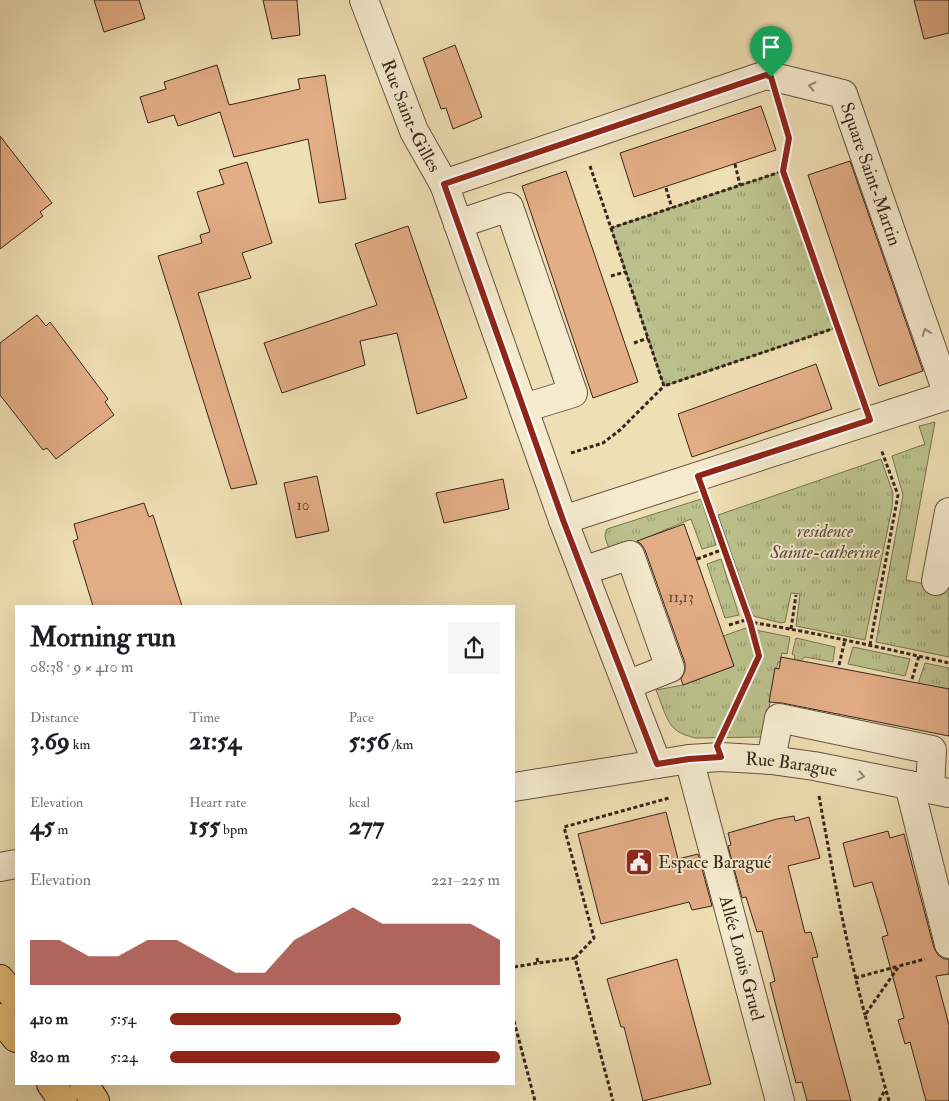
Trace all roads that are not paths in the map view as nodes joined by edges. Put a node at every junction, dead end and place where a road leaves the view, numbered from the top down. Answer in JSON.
{"nodes":[{"id":1,"x":364,"y":0,"type":"edge"},
{"id":2,"x":444,"y":184,"type":"junction"},
{"id":3,"x":458,"y":224,"type":"junction"},
{"id":4,"x":949,"y":395,"type":"edge"},
{"id":5,"x":524,"y":408,"type":"junction"},
{"id":6,"x":949,"y":512,"type":"edge"},
{"id":7,"x":563,"y":520,"type":"junction"},
{"id":8,"x":583,"y":571,"type":"junction"},
{"id":9,"x":936,"y":581,"type":"dead end"},
{"id":10,"x":626,"y":684,"type":"junction"},
{"id":11,"x":689,"y":759,"type":"junction"},
{"id":12,"x":771,"y":760,"type":"junction"},
{"id":13,"x":657,"y":764,"type":"junction"},
{"id":14,"x":515,"y":787,"type":"edge"},
{"id":15,"x":929,"y":789,"type":"edge"},
{"id":16,"x":15,"y":864,"type":"edge"},
{"id":17,"x":0,"y":867,"type":"edge"},
{"id":18,"x":948,"y":941,"type":"edge"},
{"id":19,"x":0,"y":979,"type":"edge"},
{"id":20,"x":15,"y":998,"type":"edge"},
{"id":21,"x":0,"y":1018,"type":"edge"},
{"id":22,"x":15,"y":1037,"type":"edge"},
{"id":23,"x":52,"y":1085,"type":"edge"},
{"id":24,"x":85,"y":1085,"type":"edge"},
{"id":25,"x":64,"y":1101,"type":"edge"},
{"id":26,"x":95,"y":1101,"type":"edge"},
{"id":27,"x":780,"y":1101,"type":"edge"}],
"edges":[{"from":1,"to":2,"type":"street","name":"Rue Saint-Gilles"},
{"from":2,"to":3,"type":"street","name":"Rue Saint-Gilles"},
{"from":4,"to":2,"type":"street","name":"Square Saint-Martin","one_way":true},
{"from":3,"to":5,"type":"street","name":"Rue Saint-Gilles"},
{"from":3,"to":5,"type":"street"},
{"from":4,"to":7,"type":"street"},
{"from":5,"to":7,"type":"street","name":"Rue Saint-Gilles"},
{"from":6,"to":9,"type":"street"},
{"from":7,"to":8,"type":"street","name":"Rue Saint-Gilles"},
{"from":8,"to":10,"type":"street","name":"Rue Saint-Gilles"},
{"from":8,"to":10,"type":"street"},
{"from":10,"to":13,"type":"street","name":"Rue Saint-Gilles"},
{"from":11,"to":12,"type":"street","name":"Rue Barague"},
{"from":11,"to":13,"type":"street","name":"Rue Barague"},
{"from":11,"to":27,"type":"street","name":"Allée Louis Gruel"},
{"from":12,"to":15,"type":"street","name":"Rue Barague","one_way":true},
{"from":12,"to":15,"type":"street"},
{"from":13,"to":14,"type":"street","name":"Rue Barague"},
{"from":15,"to":18,"type":"street"},
{"from":16,"to":17,"type":"street"},
{"from":19,"to":20,"type":"main road"},
{"from":21,"to":22,"type":"main road"},
{"from":23,"to":25,"type":"main road"},
{"from":24,"to":26,"type":"main road"}]}
